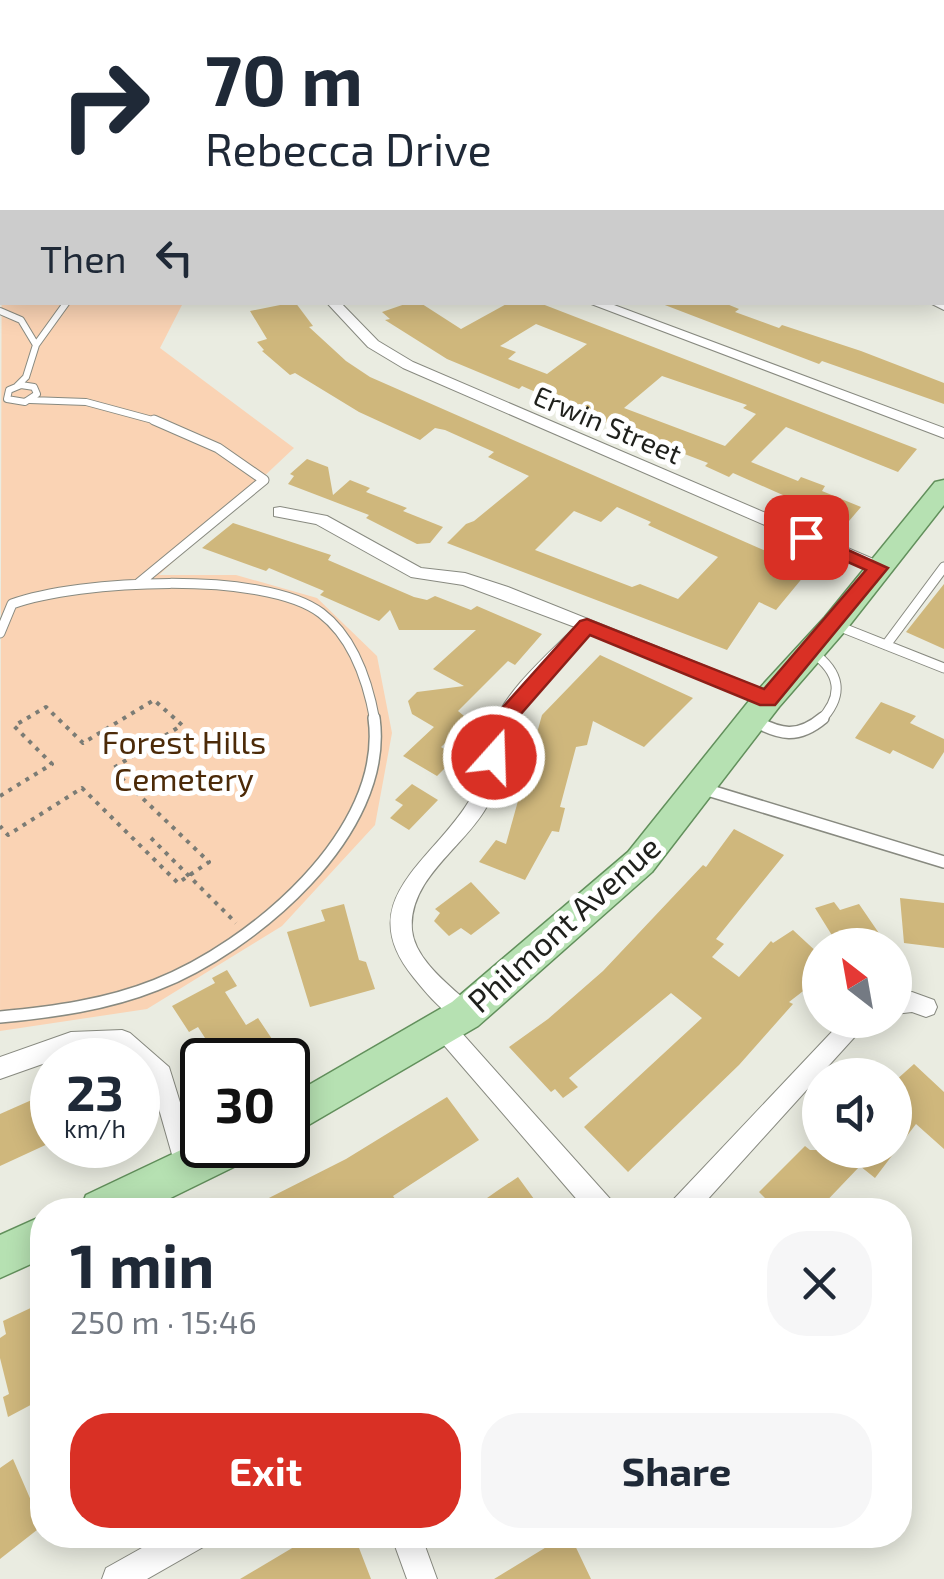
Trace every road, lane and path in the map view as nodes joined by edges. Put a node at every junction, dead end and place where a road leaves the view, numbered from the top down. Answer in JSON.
{"nodes":[{"id":1,"x":65,"y":305,"type":"edge"},
{"id":2,"x":335,"y":305,"type":"edge"},
{"id":3,"x":600,"y":305,"type":"edge"},
{"id":4,"x":0,"y":311,"type":"edge"},
{"id":5,"x":36,"y":345,"type":"junction"},
{"id":6,"x":31,"y":384,"type":"junction"},
{"id":7,"x":53,"y":398,"type":"junction"},
{"id":8,"x":7,"y":399,"type":"junction"},
{"id":9,"x":30,"y":400,"type":"junction"},
{"id":10,"x":20,"y":402,"type":"junction"},
{"id":11,"x":0,"y":409,"type":"edge"},
{"id":12,"x":944,"y":433,"type":"edge"},
{"id":13,"x":944,"y":488,"type":"edge"},
{"id":14,"x":280,"y":512,"type":"dead end"},
{"id":15,"x":944,"y":567,"type":"edge"},
{"id":16,"x":878,"y":568,"type":"junction"},
{"id":17,"x":138,"y":584,"type":"junction"},
{"id":18,"x":6,"y":604,"type":"edge"},
{"id":19,"x":835,"y":624,"type":"junction"},
{"id":20,"x":587,"y":626,"type":"junction"},
{"id":21,"x":0,"y":633,"type":"edge"},
{"id":22,"x":886,"y":644,"type":"junction"},
{"id":23,"x":812,"y":652,"type":"junction"},
{"id":24,"x":944,"y":668,"type":"edge"},
{"id":25,"x":760,"y":710,"type":"junction"},
{"id":26,"x":700,"y":788,"type":"junction"},
{"id":27,"x":0,"y":796,"type":"edge"},
{"id":28,"x":0,"y":826,"type":"edge"},
{"id":29,"x":151,"y":838,"type":"dead end"},
{"id":30,"x":944,"y":862,"type":"edge"},
{"id":31,"x":189,"y":875,"type":"junction"},
{"id":32,"x":247,"y":934,"type":"junction"},
{"id":33,"x":912,"y":1002,"type":"edge"},
{"id":34,"x":926,"y":1008,"type":"dead end"},
{"id":35,"x":0,"y":1017,"type":"edge"},
{"id":36,"x":454,"y":1022,"type":"junction"},
{"id":37,"x":841,"y":1038,"type":"edge"},
{"id":38,"x":0,"y":1068,"type":"edge"},
{"id":39,"x":310,"y":1105,"type":"edge"},
{"id":40,"x":192,"y":1168,"type":"edge"},
{"id":41,"x":188,"y":1170,"type":"junction"},
{"id":42,"x":128,"y":1198,"type":"edge"},
{"id":43,"x":593,"y":1198,"type":"edge"},
{"id":44,"x":691,"y":1198,"type":"edge"},
{"id":45,"x":30,"y":1243,"type":"edge"},
{"id":46,"x":0,"y":1257,"type":"edge"},
{"id":47,"x":171,"y":1548,"type":"edge"},
{"id":48,"x":411,"y":1548,"type":"edge"},
{"id":49,"x":117,"y":1579,"type":"edge"},
{"id":50,"x":422,"y":1579,"type":"edge"}],
"edges":[{"from":1,"to":5,"type":"lane"},
{"from":2,"to":16,"type":"street","name":"Erwin Street"},
{"from":3,"to":12,"type":"street"},
{"from":4,"to":5,"type":"lane"},
{"from":5,"to":6,"type":"lane"},
{"from":6,"to":7,"type":"lane"},
{"from":6,"to":8,"type":"lane"},
{"from":6,"to":9,"type":"lane"},
{"from":7,"to":9,"type":"lane"},
{"from":7,"to":17,"type":"lane"},
{"from":8,"to":10,"type":"lane"},
{"from":8,"to":11,"type":"lane"},
{"from":9,"to":10,"type":"lane"},
{"from":10,"to":11,"type":"lane"},
{"from":13,"to":16,"type":"main road","name":"Philmont Avenue"},
{"from":14,"to":20,"type":"street"},
{"from":15,"to":22,"type":"lane"},
{"from":16,"to":19,"type":"main road","name":"Philmont Avenue"},
{"from":17,"to":18,"type":"lane"},
{"from":17,"to":32,"type":"lane"},
{"from":18,"to":21,"type":"lane"},
{"from":19,"to":22,"type":"lane"},
{"from":19,"to":23,"type":"main road","name":"Philmont Avenue"},
{"from":20,"to":25,"type":"street"},
{"from":20,"to":36,"type":"street"},
{"from":22,"to":24,"type":"lane"},
{"from":23,"to":25,"type":"main road","name":"Philmont Avenue"},
{"from":23,"to":25,"type":"lane"},
{"from":25,"to":26,"type":"main road","name":"Philmont Avenue"},
{"from":26,"to":30,"type":"lane"},
{"from":26,"to":36,"type":"main road","name":"Philmont Avenue"},
{"from":27,"to":31,"type":"path"},
{"from":28,"to":31,"type":"path"},
{"from":29,"to":31,"type":"path"},
{"from":31,"to":32,"type":"path"},
{"from":32,"to":35,"type":"lane"},
{"from":33,"to":34,"type":"street"},
{"from":36,"to":39,"type":"main road","name":"Philmont Avenue"},
{"from":36,"to":43,"type":"street"},
{"from":37,"to":44,"type":"street"},
{"from":38,"to":41,"type":"street"},
{"from":40,"to":41,"type":"main road"},
{"from":41,"to":42,"type":"main road"},
{"from":45,"to":46,"type":"main road"},
{"from":47,"to":49,"type":"street"},
{"from":48,"to":50,"type":"street"}]}
